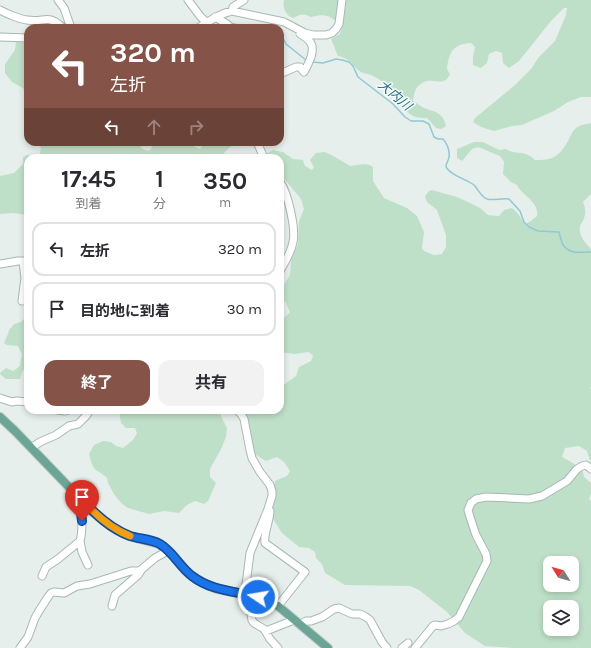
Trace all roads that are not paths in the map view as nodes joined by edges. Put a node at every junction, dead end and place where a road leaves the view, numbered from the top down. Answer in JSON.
{"nodes":[{"id":1,"x":58,"y":0,"type":"edge"},
{"id":2,"x":188,"y":0,"type":"edge"},
{"id":3,"x":244,"y":0,"type":"edge"},
{"id":4,"x":342,"y":0,"type":"edge"},
{"id":5,"x":0,"y":10,"type":"edge"},
{"id":6,"x":232,"y":11,"type":"junction"},
{"id":7,"x":215,"y":17,"type":"junction"},
{"id":8,"x":207,"y":22,"type":"junction"},
{"id":9,"x":58,"y":24,"type":"edge"},
{"id":10,"x":70,"y":24,"type":"edge"},
{"id":11,"x":204,"y":24,"type":"edge"},
{"id":12,"x":227,"y":24,"type":"edge"},
{"id":13,"x":297,"y":29,"type":"junction"},
{"id":14,"x":0,"y":37,"type":"edge"},
{"id":15,"x":24,"y":38,"type":"edge"},
{"id":16,"x":284,"y":72,"type":"edge"},
{"id":17,"x":284,"y":190,"type":"edge"},
{"id":18,"x":24,"y":261,"type":"edge"},
{"id":19,"x":284,"y":263,"type":"edge"},
{"id":20,"x":0,"y":264,"type":"edge"},
{"id":21,"x":24,"y":286,"type":"edge"},
{"id":22,"x":22,"y":301,"type":"dead end"},
{"id":23,"x":0,"y":398,"type":"edge"},
{"id":24,"x":24,"y":402,"type":"edge"},
{"id":25,"x":87,"y":414,"type":"edge"},
{"id":26,"x":241,"y":414,"type":"edge"},
{"id":27,"x":0,"y":417,"type":"edge"},
{"id":28,"x":31,"y":448,"type":"junction"},
{"id":29,"x":591,"y":469,"type":"edge"},
{"id":30,"x":82,"y":500,"type":"junction"},
{"id":31,"x":268,"y":509,"type":"junction"},
{"id":32,"x":80,"y":541,"type":"junction"},
{"id":33,"x":165,"y":548,"type":"junction"},
{"id":34,"x":88,"y":565,"type":"dead end"},
{"id":35,"x":142,"y":569,"type":"junction"},
{"id":36,"x":42,"y":576,"type":"dead end"},
{"id":37,"x":248,"y":594,"type":"junction"},
{"id":38,"x":112,"y":606,"type":"dead end"},
{"id":39,"x":278,"y":606,"type":"junction"},
{"id":40,"x":297,"y":622,"type":"junction"},
{"id":41,"x":266,"y":631,"type":"junction"},
{"id":42,"x":20,"y":648,"type":"edge"},
{"id":43,"x":278,"y":648,"type":"edge"},
{"id":44,"x":328,"y":648,"type":"edge"},
{"id":45,"x":387,"y":648,"type":"edge"},
{"id":46,"x":415,"y":648,"type":"edge"}],
"edges":[{"from":1,"to":10,"type":"street"},
{"from":2,"to":8,"type":"street"},
{"from":3,"to":6,"type":"street"},
{"from":4,"to":13,"type":"street"},
{"from":5,"to":9,"type":"street"},
{"from":6,"to":7,"type":"street"},
{"from":6,"to":13,"type":"street"},
{"from":7,"to":8,"type":"street"},
{"from":7,"to":12,"type":"street"},
{"from":8,"to":11,"type":"street"},
{"from":13,"to":16,"type":"street"},
{"from":14,"to":15,"type":"street"},
{"from":17,"to":19,"type":"street"},
{"from":18,"to":20,"type":"street"},
{"from":21,"to":22,"type":"street"},
{"from":23,"to":24,"type":"street"},
{"from":25,"to":28,"type":"street"},
{"from":26,"to":31,"type":"street"},
{"from":27,"to":28,"type":"main road"},
{"from":28,"to":30,"type":"main road"},
{"from":29,"to":46,"type":"street"},
{"from":30,"to":32,"type":"street"},
{"from":30,"to":33,"type":"main road"},
{"from":31,"to":37,"type":"street"},
{"from":31,"to":39,"type":"street"},
{"from":32,"to":34,"type":"street"},
{"from":32,"to":36,"type":"street"},
{"from":33,"to":35,"type":"street"},
{"from":33,"to":37,"type":"main road"},
{"from":35,"to":38,"type":"street"},
{"from":35,"to":42,"type":"street"},
{"from":37,"to":39,"type":"main road"},
{"from":37,"to":41,"type":"street"},
{"from":39,"to":40,"type":"main road"},
{"from":40,"to":41,"type":"street"},
{"from":40,"to":44,"type":"main road"},
{"from":40,"to":45,"type":"street"},
{"from":41,"to":43,"type":"street"}]}
